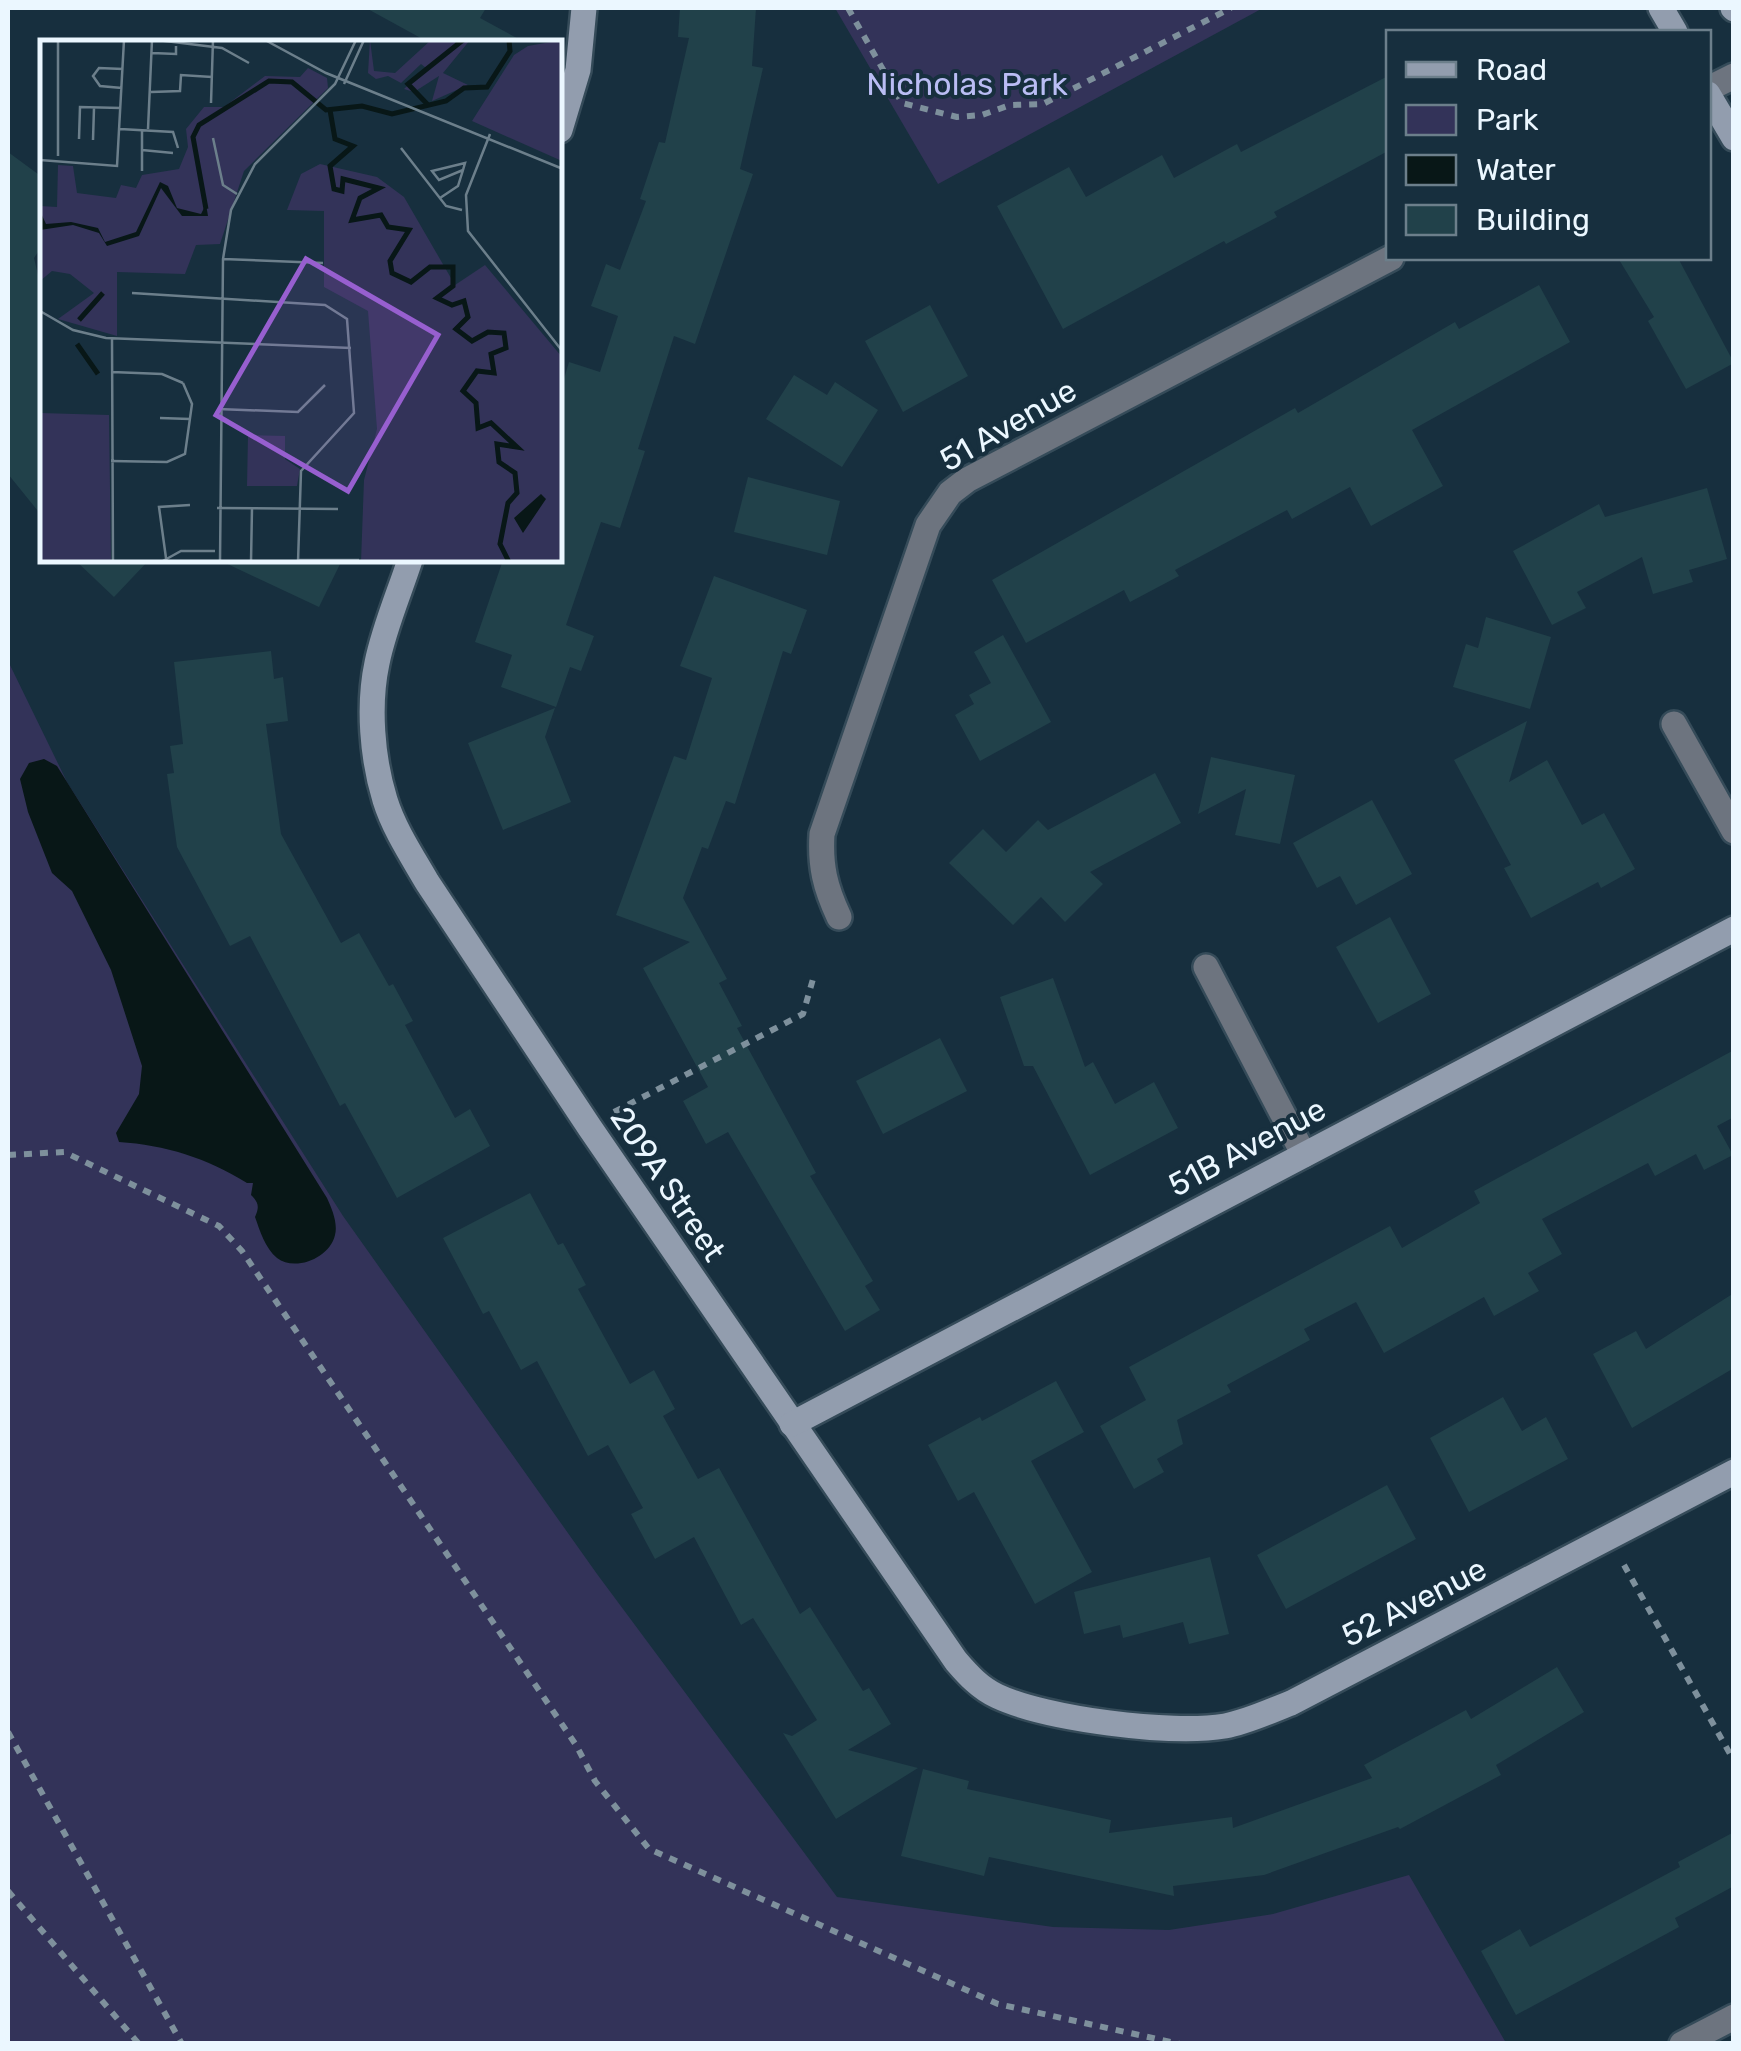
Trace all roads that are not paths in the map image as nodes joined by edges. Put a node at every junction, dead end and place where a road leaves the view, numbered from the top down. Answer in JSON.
{"nodes":[{"id":1,"x":584,"y":8,"type":"edge"},
{"id":2,"x":1661,"y":8,"type":"edge"},
{"id":3,"x":1673,"y":30,"type":"edge"},
{"id":4,"x":1734,"y":76,"type":"edge"},
{"id":5,"x":1711,"y":90,"type":"edge"},
{"id":6,"x":1711,"y":97,"type":"edge"},
{"id":7,"x":562,"y":123,"type":"edge"},
{"id":8,"x":1734,"y":138,"type":"edge"},
{"id":9,"x":1387,"y":260,"type":"edge"},
{"id":10,"x":409,"y":562,"type":"edge"},
{"id":11,"x":1674,"y":724,"type":"dead end"},
{"id":12,"x":1734,"y":831,"type":"edge"},
{"id":13,"x":839,"y":916,"type":"dead end"},
{"id":14,"x":1734,"y":929,"type":"edge"},
{"id":15,"x":1206,"y":968,"type":"dead end"},
{"id":16,"x":1304,"y":1155,"type":"junction"},
{"id":17,"x":792,"y":1424,"type":"junction"},
{"id":18,"x":1734,"y":1472,"type":"edge"},
{"id":19,"x":1107,"y":1722,"type":"joint"},
{"id":20,"x":1734,"y":2017,"type":"edge"},
{"id":21,"x":1682,"y":2044,"type":"edge"}],
"edges":[{"from":1,"to":7,"type":"street"},
{"from":2,"to":3,"type":"street"},
{"from":4,"to":5,"type":"street"},
{"from":6,"to":8,"type":"street"},
{"from":9,"to":13,"type":"street","name":"51 Avenue"},
{"from":10,"to":17,"type":"street","name":"209A Street"},
{"from":11,"to":12,"type":"street"},
{"from":14,"to":16,"type":"street","name":"51B Avenue"},
{"from":15,"to":16,"type":"street"},
{"from":16,"to":17,"type":"street","name":"51B Avenue"},
{"from":17,"to":19,"type":"street","name":"209A Street"},
{"from":18,"to":19,"type":"street","name":"52 Avenue"},
{"from":20,"to":21,"type":"street"}]}
